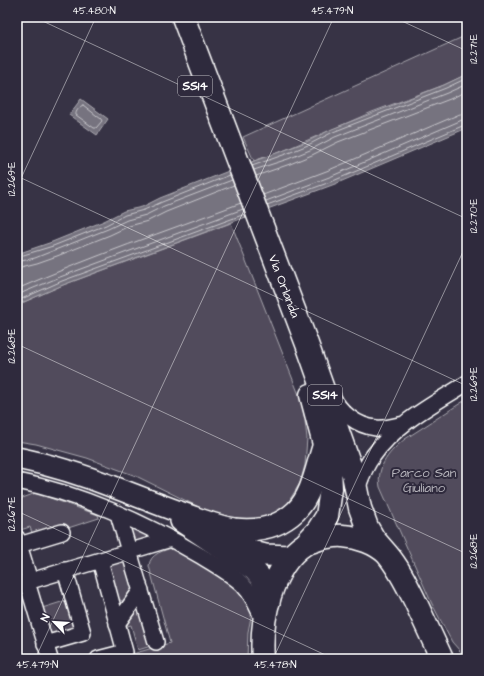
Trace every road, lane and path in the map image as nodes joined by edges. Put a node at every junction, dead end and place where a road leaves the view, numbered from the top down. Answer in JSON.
{"nodes":[{"id":1,"x":168,"y":17,"type":"edge"},
{"id":2,"x":183,"y":17,"type":"edge"},
{"id":3,"x":228,"y":153,"type":"junction"},
{"id":4,"x":259,"y":235,"type":"junction"},
{"id":5,"x":307,"y":344,"type":"junction"},
{"id":6,"x":467,"y":383,"type":"edge"},
{"id":7,"x":405,"y":423,"type":"junction"},
{"id":8,"x":324,"y":444,"type":"junction"},
{"id":9,"x":17,"y":458,"type":"edge"},
{"id":10,"x":17,"y":481,"type":"edge"},
{"id":11,"x":357,"y":490,"type":"junction"},
{"id":12,"x":152,"y":503,"type":"junction"},
{"id":13,"x":118,"y":514,"type":"junction"},
{"id":14,"x":198,"y":518,"type":"junction"},
{"id":15,"x":62,"y":532,"type":"dead end"},
{"id":16,"x":171,"y":539,"type":"junction"},
{"id":17,"x":18,"y":542,"type":"edge"},
{"id":18,"x":298,"y":550,"type":"junction"},
{"id":19,"x":129,"y":552,"type":"junction"},
{"id":20,"x":387,"y":554,"type":"junction"},
{"id":21,"x":100,"y":560,"type":"junction"},
{"id":22,"x":65,"y":570,"type":"junction"},
{"id":23,"x":25,"y":582,"type":"edge"},
{"id":24,"x":141,"y":590,"type":"junction"},
{"id":25,"x":269,"y":602,"type":"junction"},
{"id":26,"x":117,"y":624,"type":"junction"},
{"id":27,"x":264,"y":624,"type":"junction"},
{"id":28,"x":156,"y":642,"type":"dead end"},
{"id":29,"x":45,"y":644,"type":"junction"},
{"id":30,"x":50,"y":659,"type":"edge"},
{"id":31,"x":98,"y":659,"type":"edge"},
{"id":32,"x":263,"y":659,"type":"edge"},
{"id":33,"x":442,"y":659,"type":"edge"}],
"edges":[{"from":1,"to":3,"type":"main road","name":"Via Orlanda","number":"SS14"},
{"from":2,"to":3,"type":"main road","name":"Via Orlanda","number":"SS14"},
{"from":3,"to":4,"type":"main road","name":"Via Orlanda","number":"SS14"},
{"from":4,"to":5,"type":"main road","name":"Via Orlanda","number":"SS14"},
{"from":4,"to":8,"type":"main road","name":"Via Orlanda","number":"SS14"},
{"from":5,"to":7,"type":"street"},
{"from":5,"to":11,"type":"main road","name":"Via Orlanda","number":"SS14"},
{"from":6,"to":7,"type":"street"},
{"from":7,"to":11,"type":"street"},
{"from":8,"to":14,"type":"main road"},
{"from":8,"to":18,"type":"main road","name":"Via Orlanda","number":"SS14"},
{"from":9,"to":12,"type":"main road"},
{"from":10,"to":13,"type":"street"},
{"from":11,"to":20,"type":"main road","name":"Via Orlanda","number":"SS14"},
{"from":12,"to":14,"type":"main road"},
{"from":12,"to":25,"type":"main road"},
{"from":13,"to":16,"type":"street"},
{"from":13,"to":19,"type":"street"},
{"from":14,"to":18,"type":"main road"},
{"from":15,"to":17,"type":"street"},
{"from":16,"to":19,"type":"street"},
{"from":16,"to":27,"type":"street"},
{"from":17,"to":23,"type":"street"},
{"from":18,"to":20,"type":"main road","number":"SS14"},
{"from":18,"to":25,"type":"main road","number":"SS14"},
{"from":19,"to":21,"type":"street"},
{"from":19,"to":24,"type":"street"},
{"from":20,"to":33,"type":"main road","number":"SS14"},
{"from":21,"to":22,"type":"street"},
{"from":21,"to":26,"type":"street"},
{"from":22,"to":23,"type":"street"},
{"from":22,"to":29,"type":"street"},
{"from":23,"to":29,"type":"street"},
{"from":24,"to":26,"type":"street"},
{"from":24,"to":28,"type":"street"},
{"from":25,"to":27,"type":"main road","number":"SS14"},
{"from":26,"to":31,"type":"street"},
{"from":27,"to":32,"type":"main road","number":"SS14"},
{"from":29,"to":30,"type":"street"}]}
